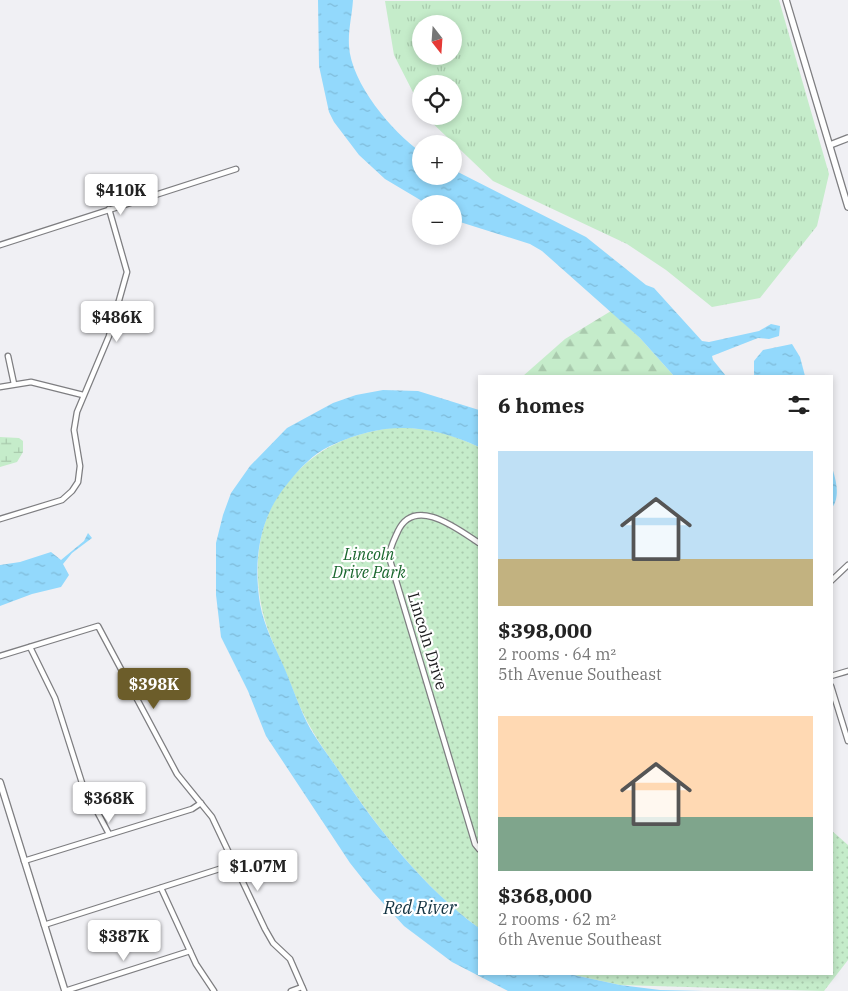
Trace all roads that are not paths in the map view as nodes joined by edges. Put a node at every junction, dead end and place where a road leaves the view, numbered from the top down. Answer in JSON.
{"nodes":[{"id":1,"x":786,"y":0,"type":"edge"},
{"id":2,"x":848,"y":138,"type":"edge"},
{"id":3,"x":830,"y":145,"type":"junction"},
{"id":4,"x":236,"y":169,"type":"dead end"},
{"id":5,"x":848,"y":207,"type":"edge"},
{"id":6,"x":109,"y":209,"type":"junction"},
{"id":7,"x":0,"y":245,"type":"edge"},
{"id":8,"x":8,"y":356,"type":"dead end"},
{"id":9,"x":14,"y":384,"type":"junction"},
{"id":10,"x":0,"y":387,"type":"edge"},
{"id":11,"x":83,"y":394,"type":"junction"},
{"id":12,"x":0,"y":519,"type":"edge"},
{"id":13,"x":478,"y":542,"type":"edge"},
{"id":14,"x":848,"y":565,"type":"edge"},
{"id":15,"x":833,"y":580,"type":"edge"},
{"id":16,"x":30,"y":647,"type":"junction"},
{"id":17,"x":0,"y":656,"type":"edge"},
{"id":18,"x":848,"y":671,"type":"edge"},
{"id":19,"x":833,"y":675,"type":"edge"},
{"id":20,"x":833,"y":692,"type":"edge"},
{"id":21,"x":848,"y":741,"type":"edge"},
{"id":22,"x":0,"y":782,"type":"edge"},
{"id":23,"x":201,"y":803,"type":"junction"},
{"id":24,"x":109,"y":834,"type":"junction"},
{"id":25,"x":478,"y":846,"type":"edge"},
{"id":26,"x":24,"y":861,"type":"junction"},
{"id":27,"x":235,"y":864,"type":"junction"},
{"id":28,"x":161,"y":888,"type":"junction"},
{"id":29,"x":44,"y":925,"type":"junction"},
{"id":30,"x":190,"y":951,"type":"junction"},
{"id":31,"x":303,"y":989,"type":"edge"},
{"id":32,"x":65,"y":991,"type":"edge"},
{"id":33,"x":214,"y":991,"type":"edge"},
{"id":34,"x":291,"y":991,"type":"edge"}],
"edges":[{"from":1,"to":3,"type":"street"},
{"from":2,"to":3,"type":"street"},
{"from":3,"to":5,"type":"street"},
{"from":4,"to":6,"type":"street"},
{"from":6,"to":7,"type":"street"},
{"from":6,"to":11,"type":"street"},
{"from":8,"to":9,"type":"street"},
{"from":9,"to":10,"type":"street"},
{"from":9,"to":11,"type":"street"},
{"from":11,"to":12,"type":"street"},
{"from":13,"to":25,"type":"street","name":"Lincoln Drive"},
{"from":14,"to":15,"type":"street"},
{"from":16,"to":17,"type":"street"},
{"from":16,"to":23,"type":"street"},
{"from":16,"to":24,"type":"street"},
{"from":18,"to":19,"type":"street"},
{"from":20,"to":21,"type":"street"},
{"from":22,"to":26,"type":"street"},
{"from":23,"to":24,"type":"street"},
{"from":23,"to":27,"type":"street"},
{"from":24,"to":26,"type":"street"},
{"from":26,"to":29,"type":"street"},
{"from":27,"to":28,"type":"street"},
{"from":27,"to":31,"type":"street"},
{"from":28,"to":29,"type":"street"},
{"from":28,"to":30,"type":"street"},
{"from":29,"to":32,"type":"street"},
{"from":30,"to":32,"type":"street"},
{"from":30,"to":33,"type":"street"},
{"from":31,"to":34,"type":"street"}]}
